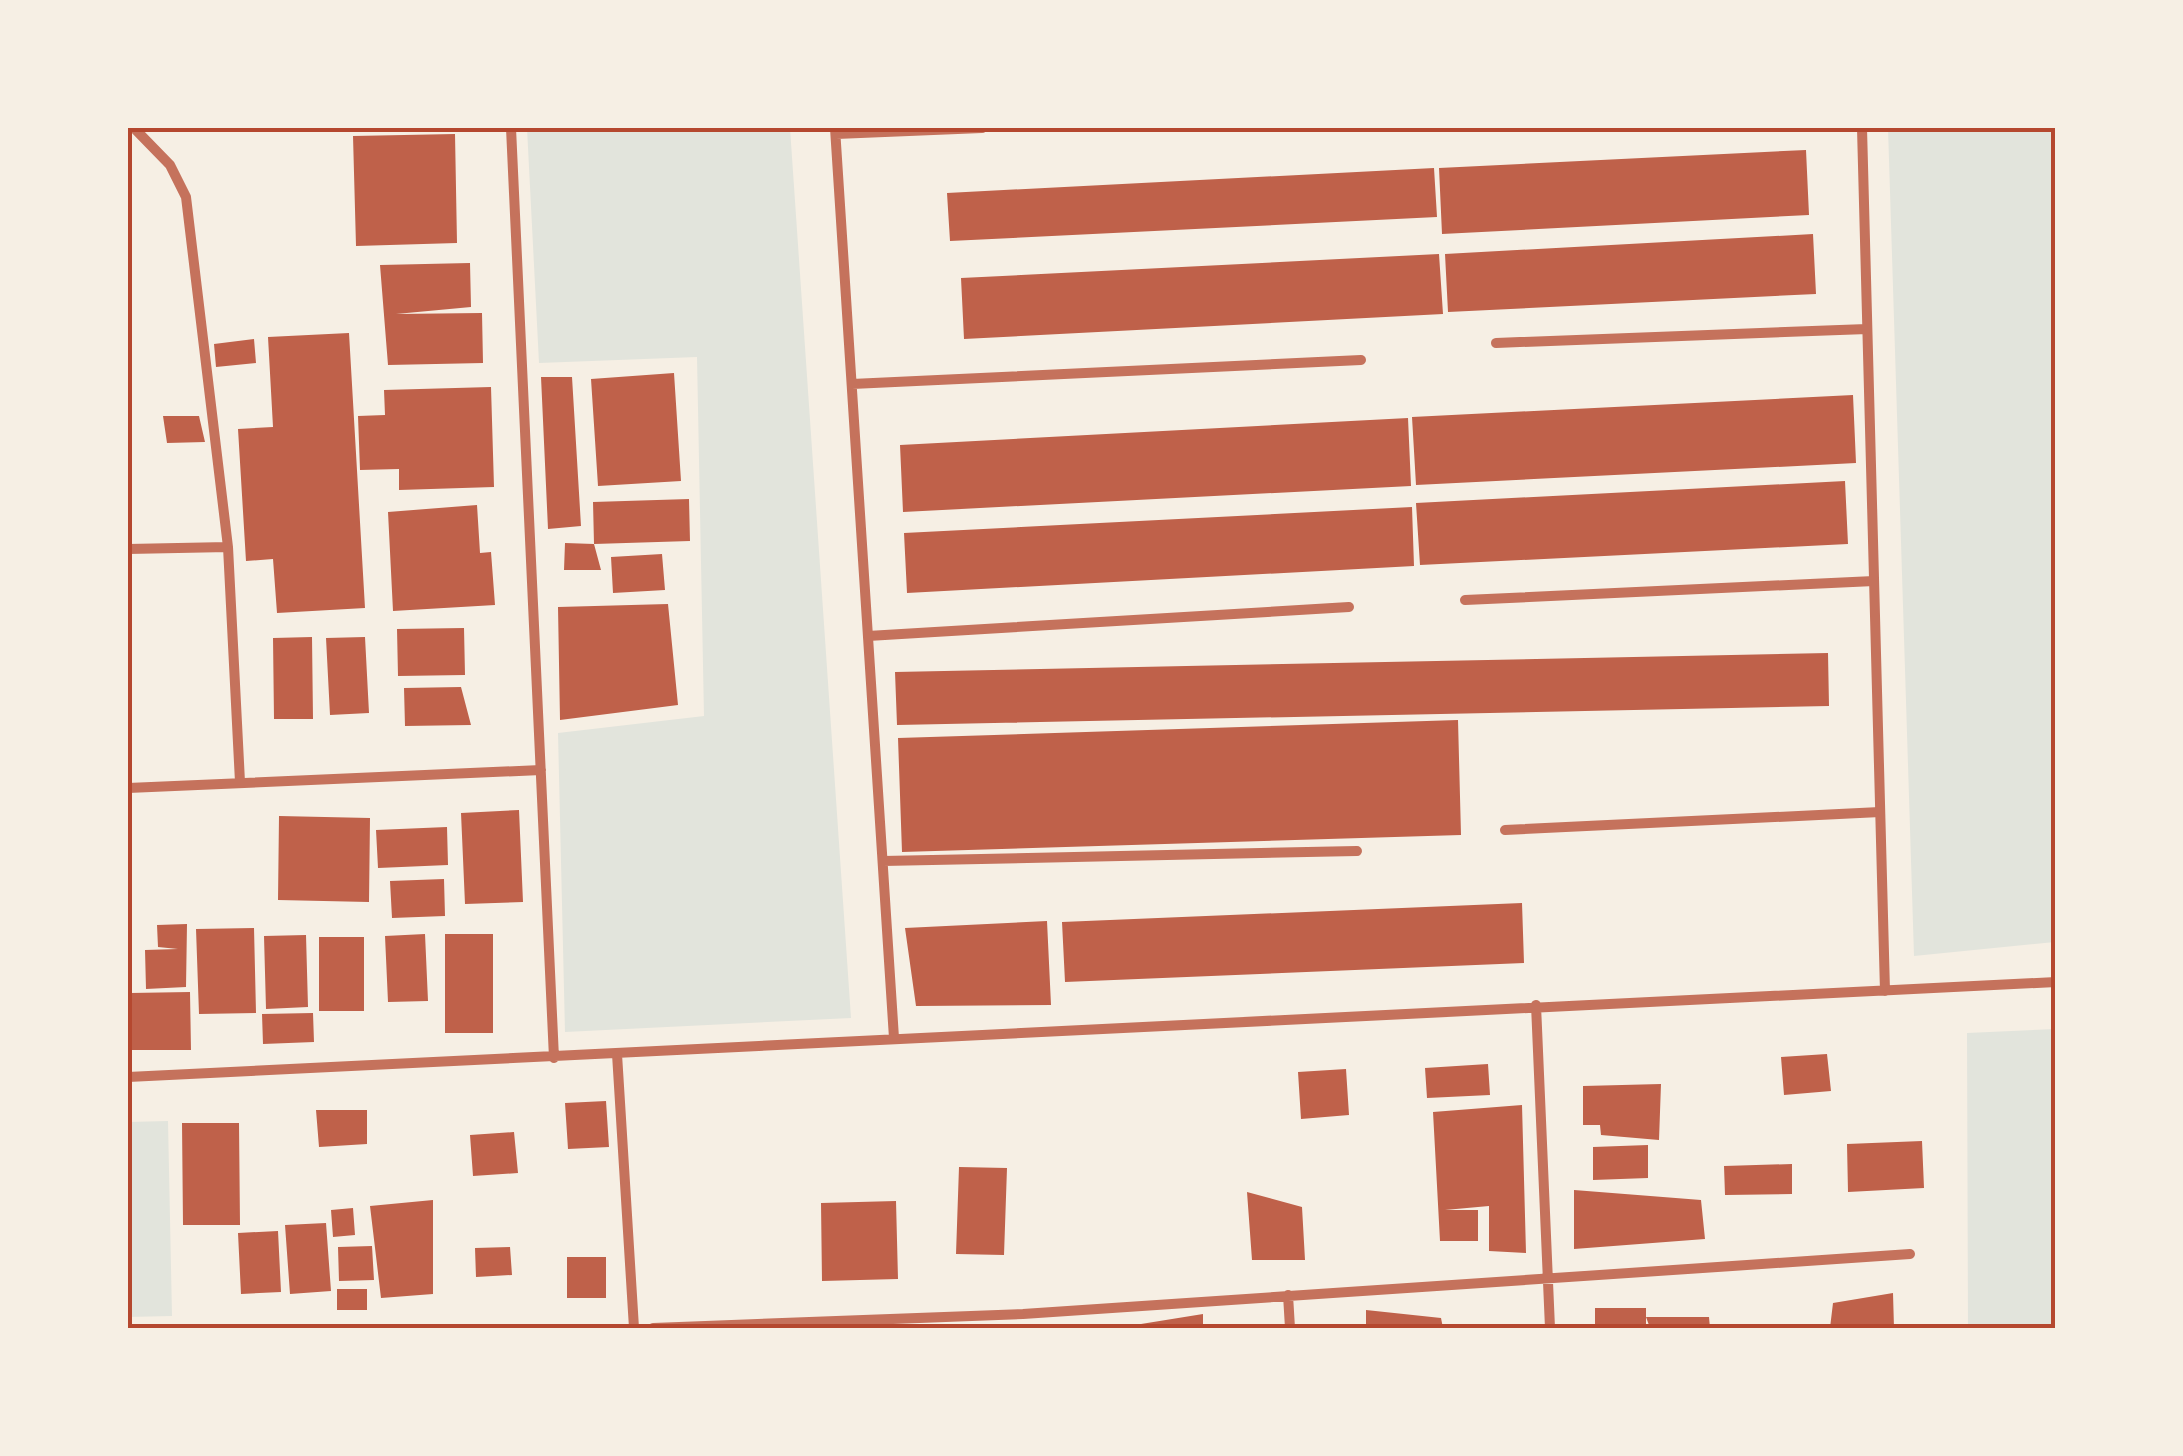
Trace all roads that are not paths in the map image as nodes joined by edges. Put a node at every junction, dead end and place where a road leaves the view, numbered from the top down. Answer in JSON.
{"nodes":[{"id":1,"x":134,"y":128,"type":"edge"},
{"id":2,"x":511,"y":128,"type":"edge"},
{"id":3,"x":982,"y":128,"type":"edge"},
{"id":4,"x":1862,"y":128,"type":"edge"},
{"id":5,"x":836,"y":131,"type":"edge"},
{"id":6,"x":1867,"y":329,"type":"junction"},
{"id":7,"x":1496,"y":343,"type":"dead end"},
{"id":8,"x":1361,"y":360,"type":"dead end"},
{"id":9,"x":852,"y":384,"type":"junction"},
{"id":10,"x":228,"y":547,"type":"junction"},
{"id":11,"x":128,"y":549,"type":"edge"},
{"id":12,"x":1874,"y":581,"type":"junction"},
{"id":13,"x":1465,"y":600,"type":"dead end"},
{"id":14,"x":1348,"y":607,"type":"dead end"},
{"id":15,"x":868,"y":636,"type":"junction"},
{"id":16,"x":540,"y":770,"type":"junction"},
{"id":17,"x":240,"y":782,"type":"junction"},
{"id":18,"x":128,"y":788,"type":"edge"},
{"id":19,"x":1880,"y":812,"type":"junction"},
{"id":20,"x":1504,"y":830,"type":"dead end"},
{"id":21,"x":1357,"y":850,"type":"dead end"},
{"id":22,"x":882,"y":861,"type":"junction"},
{"id":23,"x":2056,"y":982,"type":"edge"},
{"id":24,"x":1885,"y":991,"type":"junction"},
{"id":25,"x":1536,"y":1005,"type":"junction"},
{"id":26,"x":894,"y":1038,"type":"junction"},
{"id":27,"x":616,"y":1054,"type":"junction"},
{"id":28,"x":554,"y":1058,"type":"junction"},
{"id":29,"x":128,"y":1077,"type":"edge"},
{"id":30,"x":1910,"y":1254,"type":"dead end"},
{"id":31,"x":1547,"y":1278,"type":"junction"},
{"id":32,"x":1288,"y":1295,"type":"junction"},
{"id":33,"x":1023,"y":1314,"type":"junction"},
{"id":34,"x":762,"y":1327,"type":"edge"},
{"id":35,"x":634,"y":1328,"type":"edge"},
{"id":36,"x":652,"y":1328,"type":"edge"},
{"id":37,"x":1024,"y":1328,"type":"edge"},
{"id":38,"x":1290,"y":1328,"type":"edge"},
{"id":39,"x":1550,"y":1328,"type":"edge"}],
"edges":[{"from":1,"to":10,"type":"street"},
{"from":2,"to":16,"type":"street"},
{"from":3,"to":5,"type":"street"},
{"from":4,"to":6,"type":"street"},
{"from":5,"to":9,"type":"street"},
{"from":6,"to":7,"type":"street"},
{"from":6,"to":12,"type":"street"},
{"from":8,"to":9,"type":"street"},
{"from":9,"to":15,"type":"street"},
{"from":10,"to":11,"type":"street"},
{"from":10,"to":17,"type":"street"},
{"from":12,"to":13,"type":"street"},
{"from":12,"to":19,"type":"street"},
{"from":14,"to":15,"type":"street"},
{"from":15,"to":22,"type":"street"},
{"from":16,"to":17,"type":"street"},
{"from":16,"to":28,"type":"street"},
{"from":17,"to":18,"type":"street"},
{"from":19,"to":20,"type":"street"},
{"from":19,"to":24,"type":"street"},
{"from":21,"to":22,"type":"street"},
{"from":22,"to":26,"type":"street"},
{"from":23,"to":24,"type":"street"},
{"from":24,"to":25,"type":"street"},
{"from":25,"to":26,"type":"street"},
{"from":25,"to":31,"type":"street"},
{"from":26,"to":27,"type":"street"},
{"from":27,"to":28,"type":"street"},
{"from":27,"to":35,"type":"street"},
{"from":28,"to":29,"type":"street"},
{"from":30,"to":31,"type":"street"},
{"from":31,"to":32,"type":"street"},
{"from":31,"to":39,"type":"street"},
{"from":32,"to":33,"type":"street"},
{"from":32,"to":38,"type":"street"},
{"from":33,"to":34,"type":"street"},
{"from":33,"to":37,"type":"street"},
{"from":34,"to":36,"type":"street"}]}
